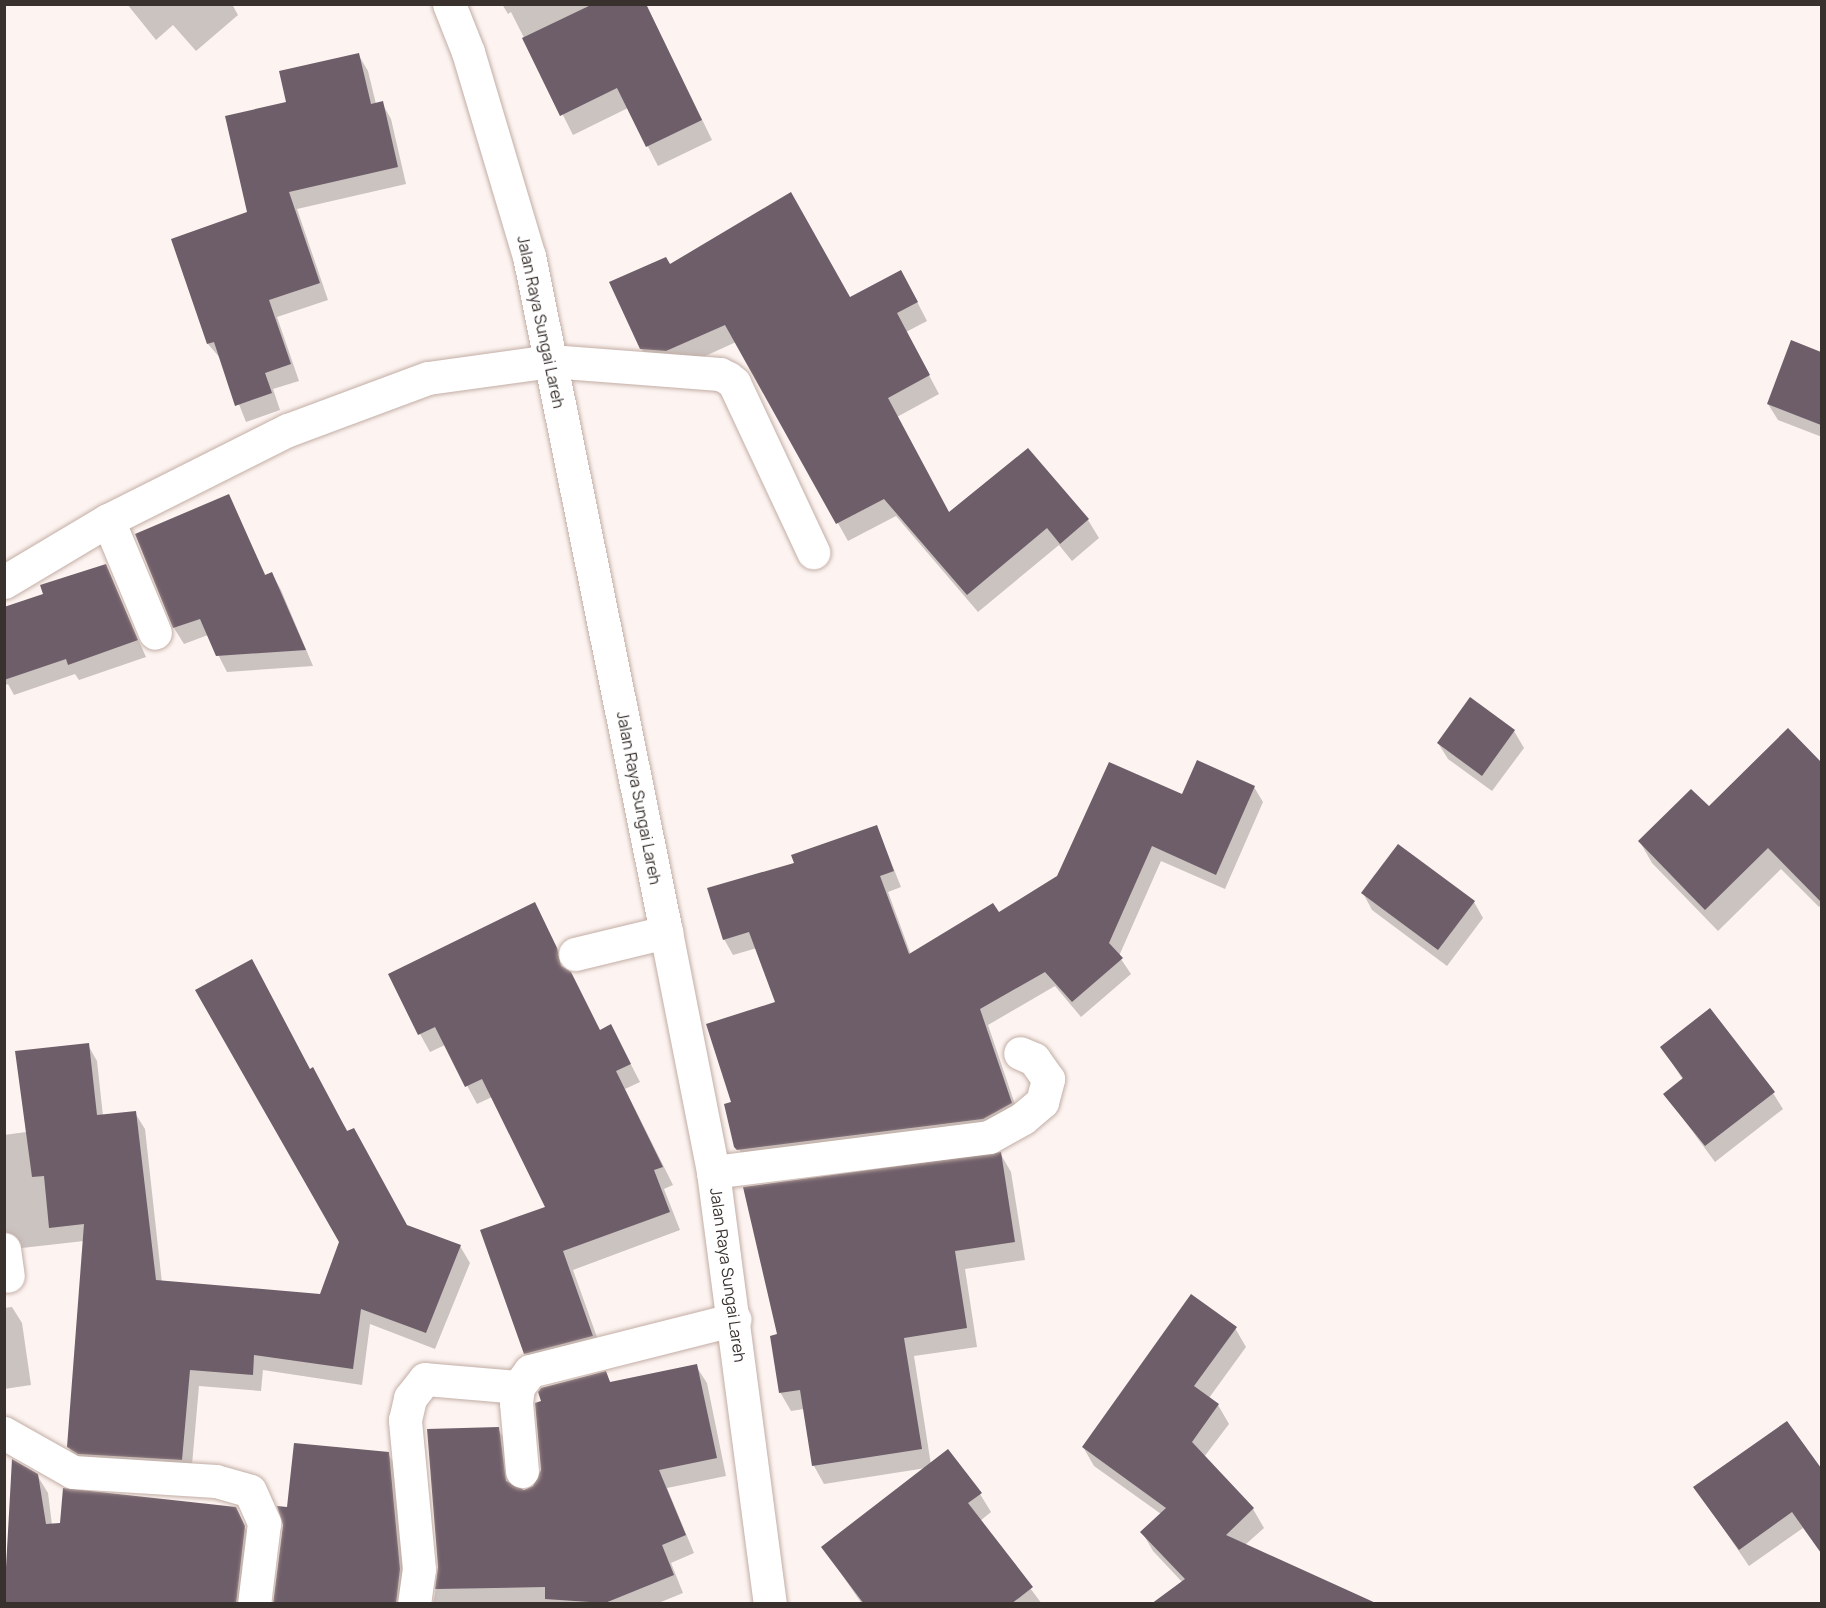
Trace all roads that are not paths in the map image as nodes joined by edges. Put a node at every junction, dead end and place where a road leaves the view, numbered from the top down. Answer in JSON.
{"nodes":[{"id":1,"x":449,"y":4,"type":"edge"},
{"id":2,"x":549,"y":361,"type":"junction"},
{"id":3,"x":108,"y":520,"type":"junction"},
{"id":4,"x":813,"y":552,"type":"dead end"},
{"id":5,"x":4,"y":582,"type":"edge"},
{"id":6,"x":155,"y":633,"type":"dead end"},
{"id":7,"x":666,"y":932,"type":"junction"},
{"id":8,"x":575,"y":954,"type":"dead end"},
{"id":9,"x":1020,"y":1053,"type":"dead end"},
{"id":10,"x":713,"y":1172,"type":"junction"},
{"id":11,"x":735,"y":1319,"type":"junction"},
{"id":12,"x":518,"y":1387,"type":"junction"},
{"id":13,"x":4,"y":1433,"type":"edge"},
{"id":14,"x":522,"y":1471,"type":"dead end"},
{"id":15,"x":254,"y":1604,"type":"edge"},
{"id":16,"x":414,"y":1604,"type":"edge"},
{"id":17,"x":770,"y":1604,"type":"edge"}],
"edges":[{"from":1,"to":2,"type":"street","name":"Jalan Raya Sungai Lareh"},
{"from":2,"to":3,"type":"street"},
{"from":2,"to":4,"type":"street"},
{"from":2,"to":7,"type":"street","name":"Jalan Raya Sungai Lareh"},
{"from":3,"to":5,"type":"street"},
{"from":3,"to":6,"type":"street"},
{"from":7,"to":8,"type":"street"},
{"from":7,"to":10,"type":"street","name":"Jalan Raya Sungai Lareh"},
{"from":9,"to":10,"type":"street"},
{"from":10,"to":11,"type":"street","name":"Jalan Raya Sungai Lareh"},
{"from":11,"to":12,"type":"street"},
{"from":11,"to":17,"type":"street","name":"Jalan Raya Sungai Lareh"},
{"from":12,"to":14,"type":"street"},
{"from":12,"to":16,"type":"street"},
{"from":13,"to":15,"type":"street"}]}
